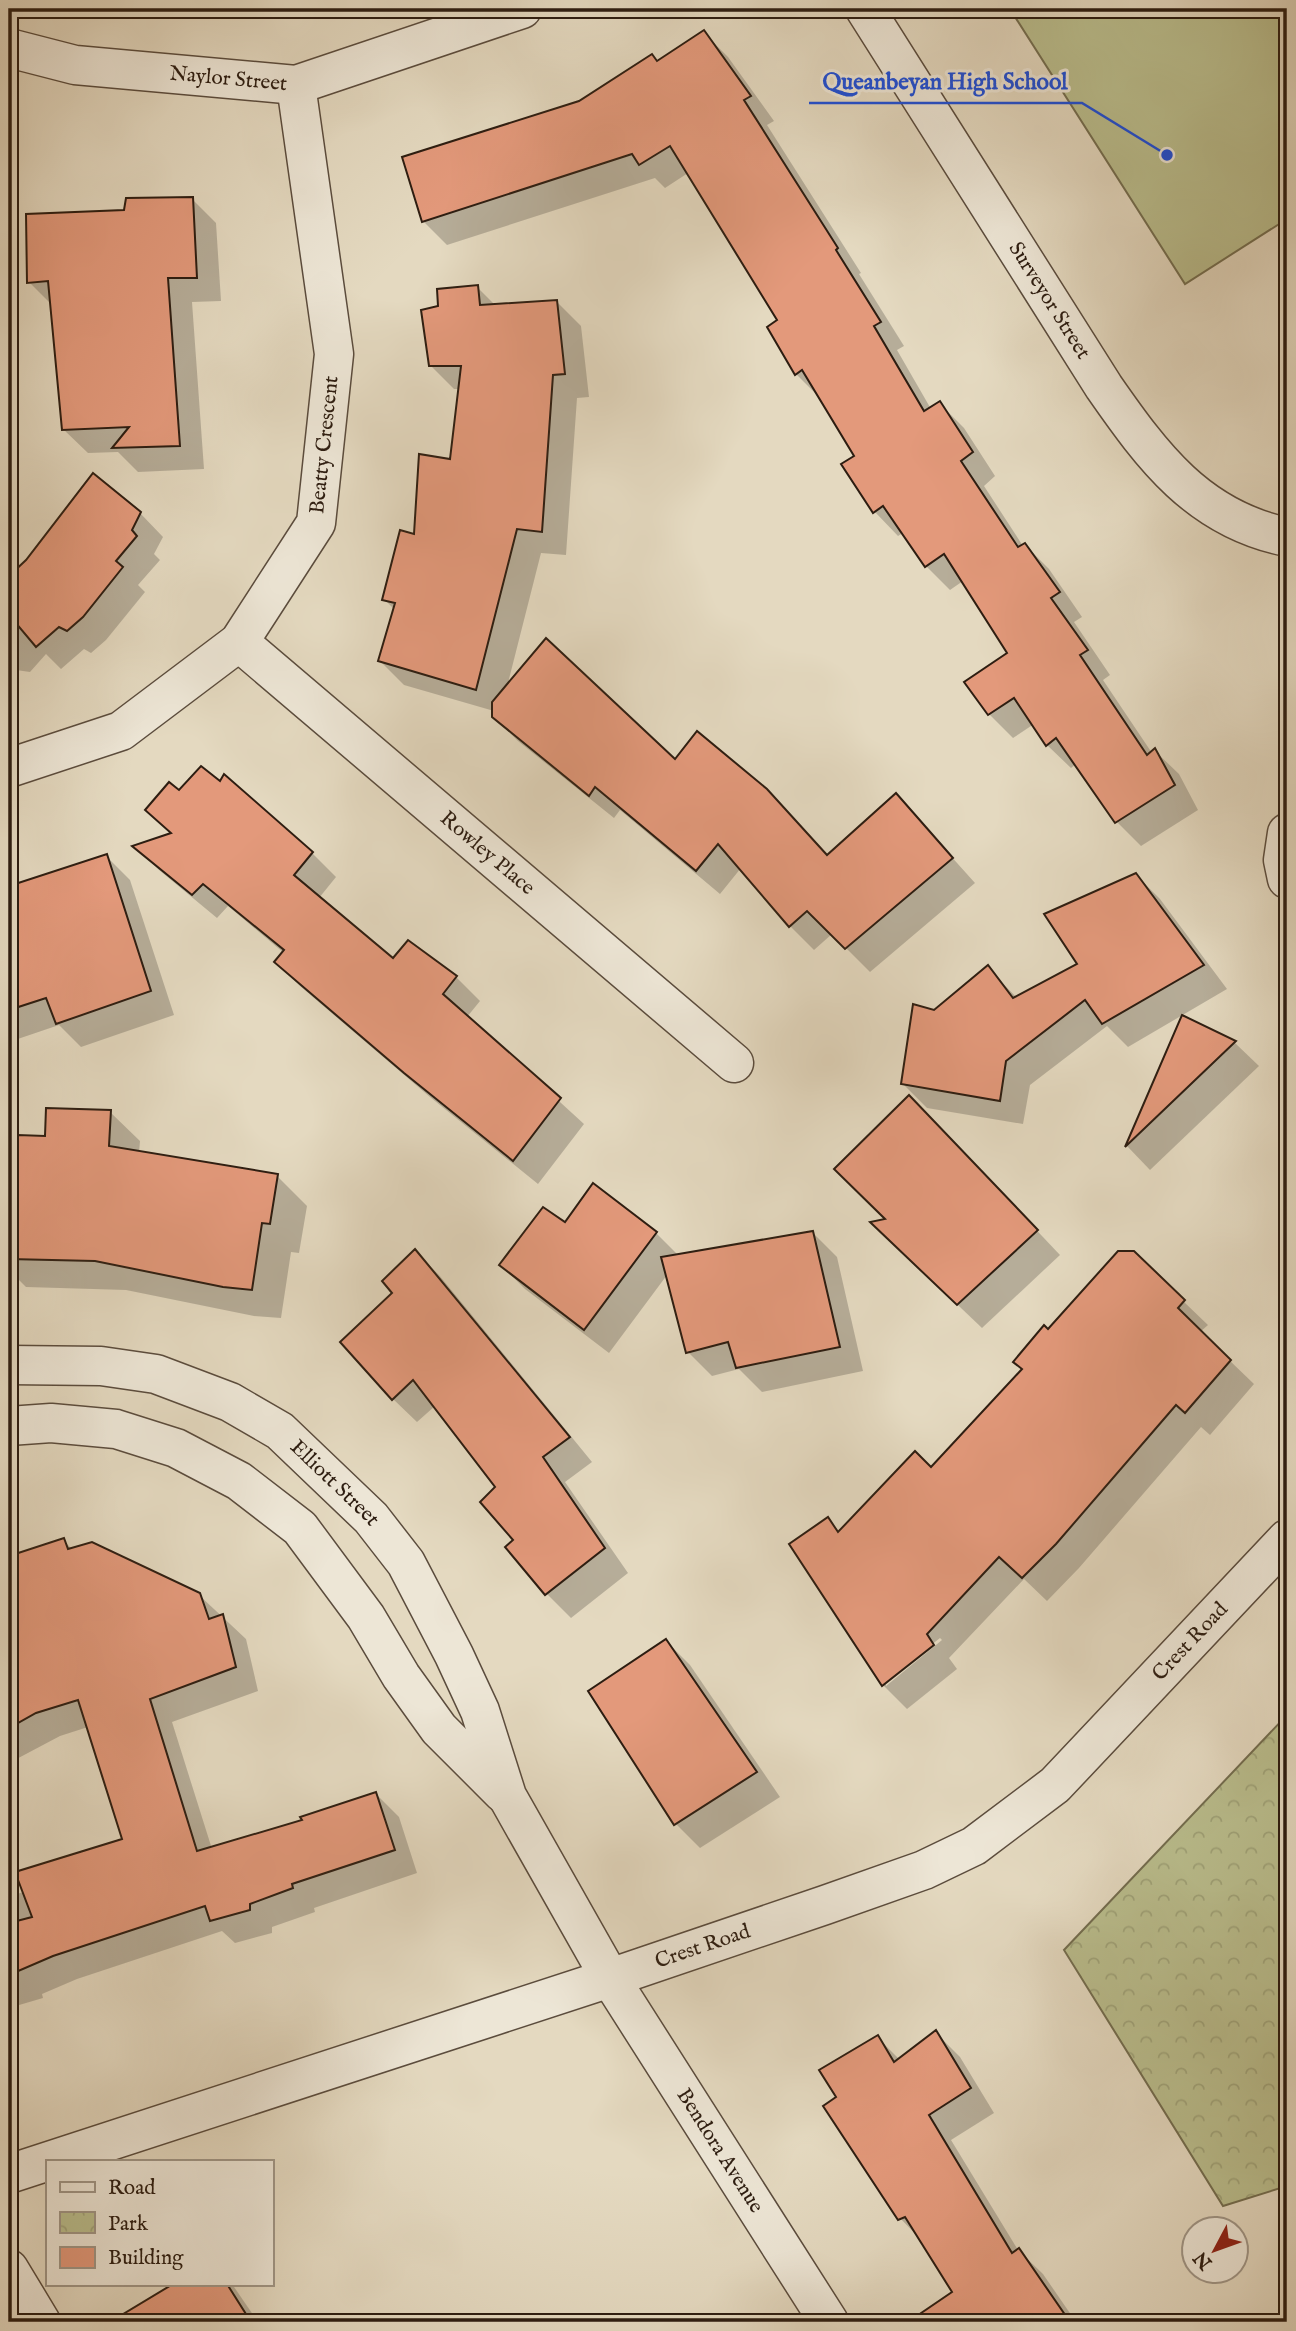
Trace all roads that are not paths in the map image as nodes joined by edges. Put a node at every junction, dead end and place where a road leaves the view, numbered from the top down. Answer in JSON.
{"nodes":[{"id":1,"x":522,"y":9,"type":"edge"},
{"id":2,"x":865,"y":9,"type":"edge"},
{"id":3,"x":9,"y":48,"type":"edge"},
{"id":4,"x":296,"y":85,"type":"junction"},
{"id":5,"x":1287,"y":537,"type":"edge"},
{"id":6,"x":239,"y":642,"type":"junction"},
{"id":7,"x":9,"y":768,"type":"edge"},
{"id":8,"x":1287,"y":833,"type":"edge"},
{"id":9,"x":1287,"y":879,"type":"edge"},
{"id":10,"x":734,"y":1063,"type":"dead end"},
{"id":11,"x":9,"y":1365,"type":"edge"},
{"id":12,"x":9,"y":1426,"type":"edge"},
{"id":13,"x":1287,"y":1539,"type":"edge"},
{"id":14,"x":507,"y":1797,"type":"junction"},
{"id":15,"x":610,"y":1978,"type":"junction"},
{"id":16,"x":52,"y":2160,"type":"edge"},
{"id":17,"x":46,"y":2162,"type":"edge"},
{"id":18,"x":9,"y":2174,"type":"edge"},
{"id":19,"x":9,"y":2269,"type":"edge"},
{"id":20,"x":41,"y":2322,"type":"edge"},
{"id":21,"x":829,"y":2322,"type":"edge"}],
"edges":[{"from":1,"to":4,"type":"street","name":"Naylor Street"},
{"from":2,"to":5,"type":"street","name":"Surveyor Street"},
{"from":3,"to":4,"type":"street","name":"Naylor Street"},
{"from":4,"to":6,"type":"street","name":"Beatty Crescent"},
{"from":6,"to":7,"type":"street","name":"Beatty Crescent"},
{"from":6,"to":10,"type":"street","name":"Rowley Place"},
{"from":8,"to":9,"type":"street"},
{"from":11,"to":14,"type":"street","name":"Elliott Street"},
{"from":12,"to":14,"type":"street","name":"Elliott Street"},
{"from":13,"to":15,"type":"street","name":"Crest Road"},
{"from":14,"to":15,"type":"street","name":"Elliott Street"},
{"from":15,"to":16,"type":"street","name":"Crest Road"},
{"from":15,"to":21,"type":"street","name":"Bendora Avenue"},
{"from":17,"to":18,"type":"street","name":"Crest Road"},
{"from":19,"to":20,"type":"street"}]}
